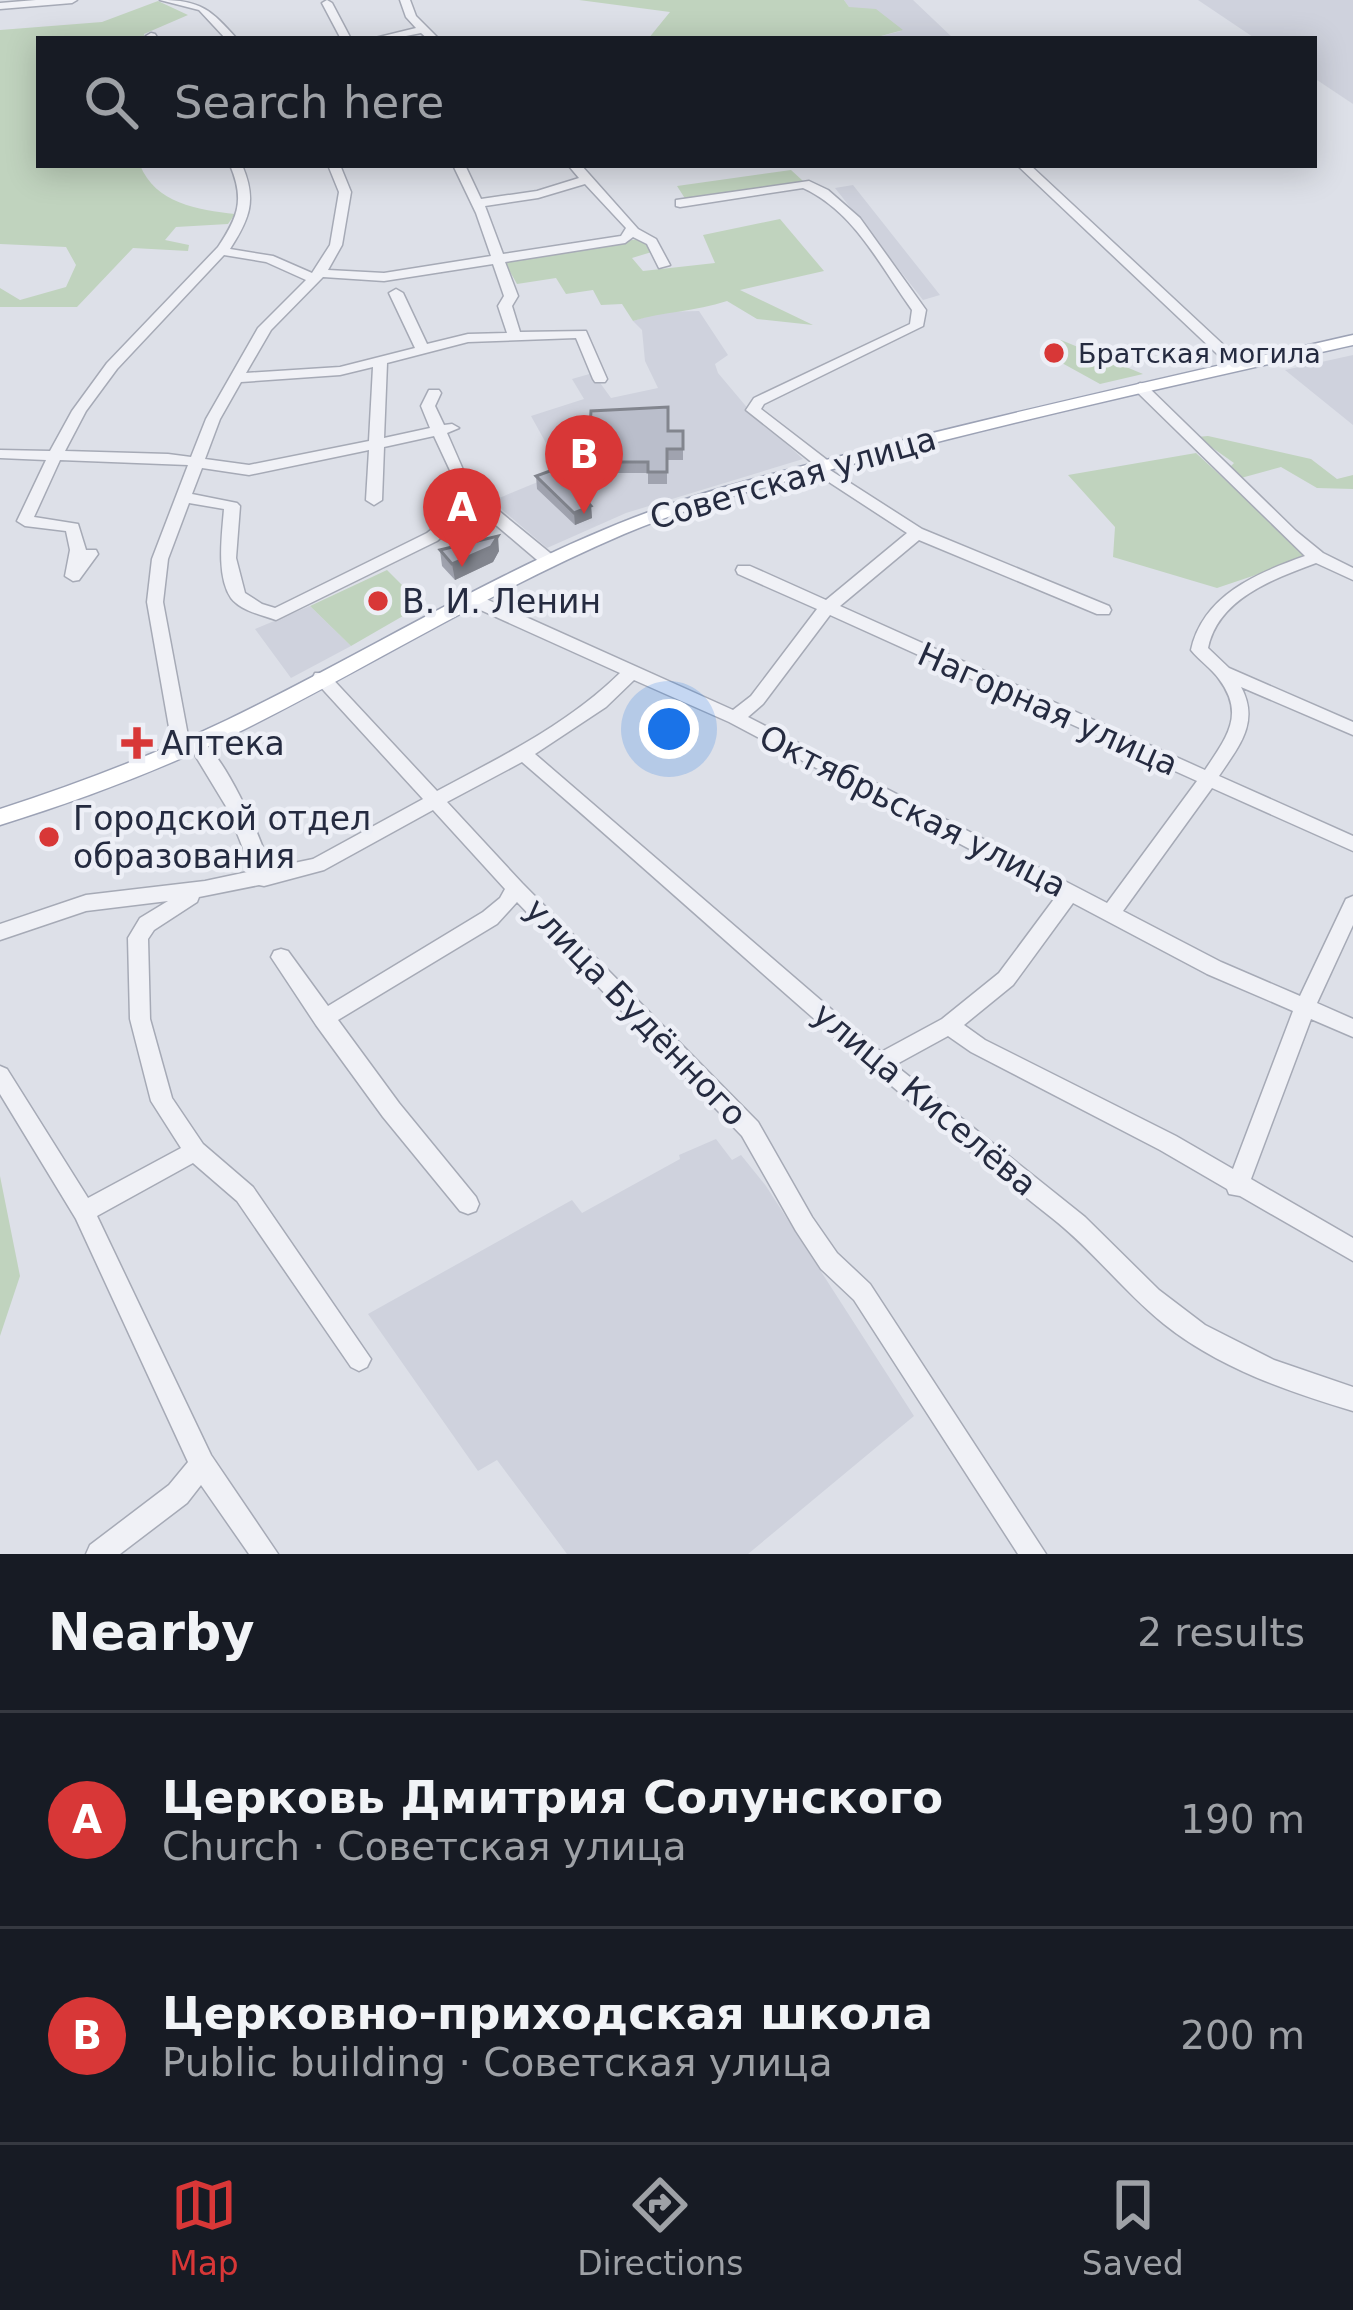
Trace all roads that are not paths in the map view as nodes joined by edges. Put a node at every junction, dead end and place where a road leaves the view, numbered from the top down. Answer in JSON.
{"nodes":[{"id":1,"x":72,"y":0,"type":"edge"},
{"id":2,"x":165,"y":0,"type":"edge"},
{"id":3,"x":405,"y":0,"type":"edge"},
{"id":4,"x":326,"y":3,"type":"dead end"},
{"id":5,"x":0,"y":6,"type":"edge"},
{"id":6,"x":429,"y":34,"type":"edge"},
{"id":7,"x":229,"y":36,"type":"edge"},
{"id":8,"x":344,"y":36,"type":"edge"},
{"id":9,"x":237,"y":168,"type":"edge"},
{"id":10,"x":335,"y":168,"type":"edge"},
{"id":11,"x":460,"y":168,"type":"edge"},
{"id":12,"x":577,"y":168,"type":"edge"},
{"id":13,"x":1026,"y":168,"type":"edge"},
{"id":14,"x":588,"y":178,"type":"junction"},
{"id":15,"x":478,"y":203,"type":"junction"},
{"id":16,"x":680,"y":203,"type":"dead end"},
{"id":17,"x":632,"y":231,"type":"junction"},
{"id":18,"x":220,"y":251,"type":"junction"},
{"id":19,"x":498,"y":262,"type":"junction"},
{"id":20,"x":664,"y":265,"type":"dead end"},
{"id":21,"x":317,"y":276,"type":"junction"},
{"id":22,"x":396,"y":293,"type":"dead end"},
{"id":23,"x":514,"y":334,"type":"junction"},
{"id":24,"x":1353,"y":340,"type":"edge"},
{"id":25,"x":423,"y":350,"type":"junction"},
{"id":26,"x":380,"y":362,"type":"junction"},
{"id":27,"x":1238,"y":366,"type":"junction"},
{"id":28,"x":236,"y":377,"type":"junction"},
{"id":29,"x":600,"y":379,"type":"dead end"},
{"id":30,"x":1140,"y":387,"type":"junction"},
{"id":31,"x":434,"y":393,"type":"dead end"},
{"id":32,"x":446,"y":428,"type":"junction"},
{"id":33,"x":374,"y":442,"type":"junction"},
{"id":34,"x":0,"y":454,"type":"edge"},
{"id":35,"x":54,"y":459,"type":"junction"},
{"id":36,"x":197,"y":462,"type":"junction"},
{"id":37,"x":822,"y":467,"type":"junction"},
{"id":38,"x":469,"y":496,"type":"junction"},
{"id":39,"x":184,"y":497,"type":"junction"},
{"id":40,"x":374,"y":500,"type":"dead end"},
{"id":41,"x":917,"y":533,"type":"junction"},
{"id":42,"x":90,"y":554,"type":"dead end"},
{"id":43,"x":1317,"y":557,"type":"junction"},
{"id":44,"x":549,"y":561,"type":"junction"},
{"id":45,"x":744,"y":570,"type":"dead end"},
{"id":46,"x":1353,"y":575,"type":"edge"},
{"id":47,"x":471,"y":599,"type":"junction"},
{"id":48,"x":825,"y":610,"type":"junction"},
{"id":49,"x":1103,"y":610,"type":"dead end"},
{"id":50,"x":634,"y":670,"type":"junction"},
{"id":51,"x":1223,"y":672,"type":"junction"},
{"id":52,"x":321,"y":677,"type":"junction"},
{"id":53,"x":735,"y":718,"type":"junction"},
{"id":54,"x":1353,"y":729,"type":"edge"},
{"id":55,"x":190,"y":746,"type":"junction"},
{"id":56,"x":523,"y":753,"type":"junction"},
{"id":57,"x":1206,"y":781,"type":"junction"},
{"id":58,"x":437,"y":802,"type":"junction"},
{"id":59,"x":0,"y":817,"type":"edge"},
{"id":60,"x":1353,"y":844,"type":"edge"},
{"id":61,"x":264,"y":879,"type":"junction"},
{"id":62,"x":515,"y":888,"type":"junction"},
{"id":63,"x":206,"y":889,"type":"junction"},
{"id":64,"x":1070,"y":892,"type":"junction"},
{"id":65,"x":1353,"y":904,"type":"edge"},
{"id":66,"x":1111,"y":912,"type":"junction"},
{"id":67,"x":0,"y":932,"type":"edge"},
{"id":68,"x":281,"y":957,"type":"dead end"},
{"id":69,"x":1304,"y":1009,"type":"junction"},
{"id":70,"x":323,"y":1019,"type":"junction"},
{"id":71,"x":949,"y":1024,"type":"junction"},
{"id":72,"x":1353,"y":1028,"type":"edge"},
{"id":73,"x":880,"y":1063,"type":"junction"},
{"id":74,"x":0,"y":1075,"type":"edge"},
{"id":75,"x":195,"y":1151,"type":"junction"},
{"id":76,"x":1237,"y":1186,"type":"junction"},
{"id":77,"x":468,"y":1204,"type":"dead end"},
{"id":78,"x":84,"y":1212,"type":"junction"},
{"id":79,"x":1353,"y":1250,"type":"edge"},
{"id":80,"x":359,"y":1359,"type":"dead end"},
{"id":81,"x":1353,"y":1399,"type":"edge"},
{"id":82,"x":202,"y":1464,"type":"junction"},
{"id":83,"x":99,"y":1554,"type":"edge"},
{"id":84,"x":265,"y":1554,"type":"edge"},
{"id":85,"x":1033,"y":1554,"type":"edge"}],
"edges":[{"from":1,"to":5,"type":"street"},
{"from":2,"to":7,"type":"street"},
{"from":3,"to":6,"type":"street"},
{"from":4,"to":8,"type":"street"},
{"from":9,"to":18,"type":"street"},
{"from":10,"to":21,"type":"street"},
{"from":11,"to":15,"type":"street"},
{"from":12,"to":14,"type":"street"},
{"from":13,"to":27,"type":"street"},
{"from":14,"to":15,"type":"street"},
{"from":14,"to":17,"type":"street"},
{"from":15,"to":19,"type":"street"},
{"from":16,"to":37,"type":"street"},
{"from":17,"to":19,"type":"street"},
{"from":17,"to":20,"type":"street"},
{"from":18,"to":21,"type":"street"},
{"from":18,"to":35,"type":"street"},
{"from":19,"to":21,"type":"street"},
{"from":19,"to":23,"type":"street"},
{"from":21,"to":28,"type":"street"},
{"from":22,"to":25,"type":"street"},
{"from":23,"to":25,"type":"street"},
{"from":23,"to":29,"type":"street"},
{"from":24,"to":27,"type":"main road","name":"Советская улица"},
{"from":25,"to":26,"type":"street"},
{"from":26,"to":28,"type":"street"},
{"from":26,"to":33,"type":"street"},
{"from":27,"to":30,"type":"main road","name":"Советская улица"},
{"from":28,"to":36,"type":"street"},
{"from":30,"to":37,"type":"main road","name":"Советская улица"},
{"from":30,"to":43,"type":"street"},
{"from":31,"to":32,"type":"street"},
{"from":32,"to":33,"type":"street"},
{"from":32,"to":38,"type":"street"},
{"from":33,"to":36,"type":"street"},
{"from":33,"to":40,"type":"street"},
{"from":34,"to":35,"type":"street"},
{"from":35,"to":36,"type":"street"},
{"from":35,"to":42,"type":"street"},
{"from":36,"to":39,"type":"street"},
{"from":37,"to":41,"type":"street"},
{"from":37,"to":44,"type":"main road","name":"Советская улица"},
{"from":38,"to":39,"type":"street"},
{"from":38,"to":44,"type":"street"},
{"from":39,"to":55,"type":"street"},
{"from":41,"to":48,"type":"street"},
{"from":41,"to":49,"type":"street"},
{"from":43,"to":46,"type":"street"},
{"from":43,"to":51,"type":"street"},
{"from":44,"to":47,"type":"main road","name":"Советская улица"},
{"from":45,"to":48,"type":"street","name":"Нагорная улица"},
{"from":47,"to":50,"type":"street","name":"Октябрьская улица"},
{"from":47,"to":52,"type":"main road","name":"Советская улица"},
{"from":48,"to":53,"type":"street"},
{"from":48,"to":57,"type":"street","name":"Нагорная улица"},
{"from":50,"to":53,"type":"street","name":"Октябрьская улица"},
{"from":50,"to":56,"type":"street"},
{"from":51,"to":54,"type":"street"},
{"from":51,"to":57,"type":"street"},
{"from":52,"to":55,"type":"main road","name":"Советская улица"},
{"from":52,"to":58,"type":"street","name":"улица Будённого"},
{"from":53,"to":64,"type":"street","name":"Октябрьская улица"},
{"from":55,"to":59,"type":"main road","name":"Советская улица"},
{"from":55,"to":61,"type":"street"},
{"from":56,"to":58,"type":"street"},
{"from":56,"to":73,"type":"street","name":"улица Киселёва"},
{"from":57,"to":60,"type":"street","name":"Нагорная улица"},
{"from":57,"to":66,"type":"street"},
{"from":58,"to":61,"type":"street"},
{"from":58,"to":62,"type":"street","name":"улица Будённого"},
{"from":61,"to":63,"type":"street"},
{"from":62,"to":70,"type":"street"},
{"from":62,"to":85,"type":"street","name":"улица Будённого"},
{"from":63,"to":67,"type":"street"},
{"from":63,"to":75,"type":"street"},
{"from":64,"to":66,"type":"street","name":"Октябрьская улица"},
{"from":64,"to":71,"type":"street"},
{"from":65,"to":69,"type":"street"},
{"from":66,"to":69,"type":"street","name":"Октябрьская улица"},
{"from":68,"to":70,"type":"street"},
{"from":69,"to":72,"type":"street","name":"Октябрьская улица"},
{"from":69,"to":76,"type":"street"},
{"from":70,"to":77,"type":"street"},
{"from":71,"to":73,"type":"street"},
{"from":71,"to":76,"type":"street"},
{"from":73,"to":81,"type":"street","name":"улица Киселёва"},
{"from":74,"to":78,"type":"street"},
{"from":75,"to":78,"type":"street"},
{"from":75,"to":80,"type":"street"},
{"from":76,"to":79,"type":"street"},
{"from":78,"to":82,"type":"street"},
{"from":82,"to":83,"type":"street"},
{"from":82,"to":84,"type":"street"}]}
